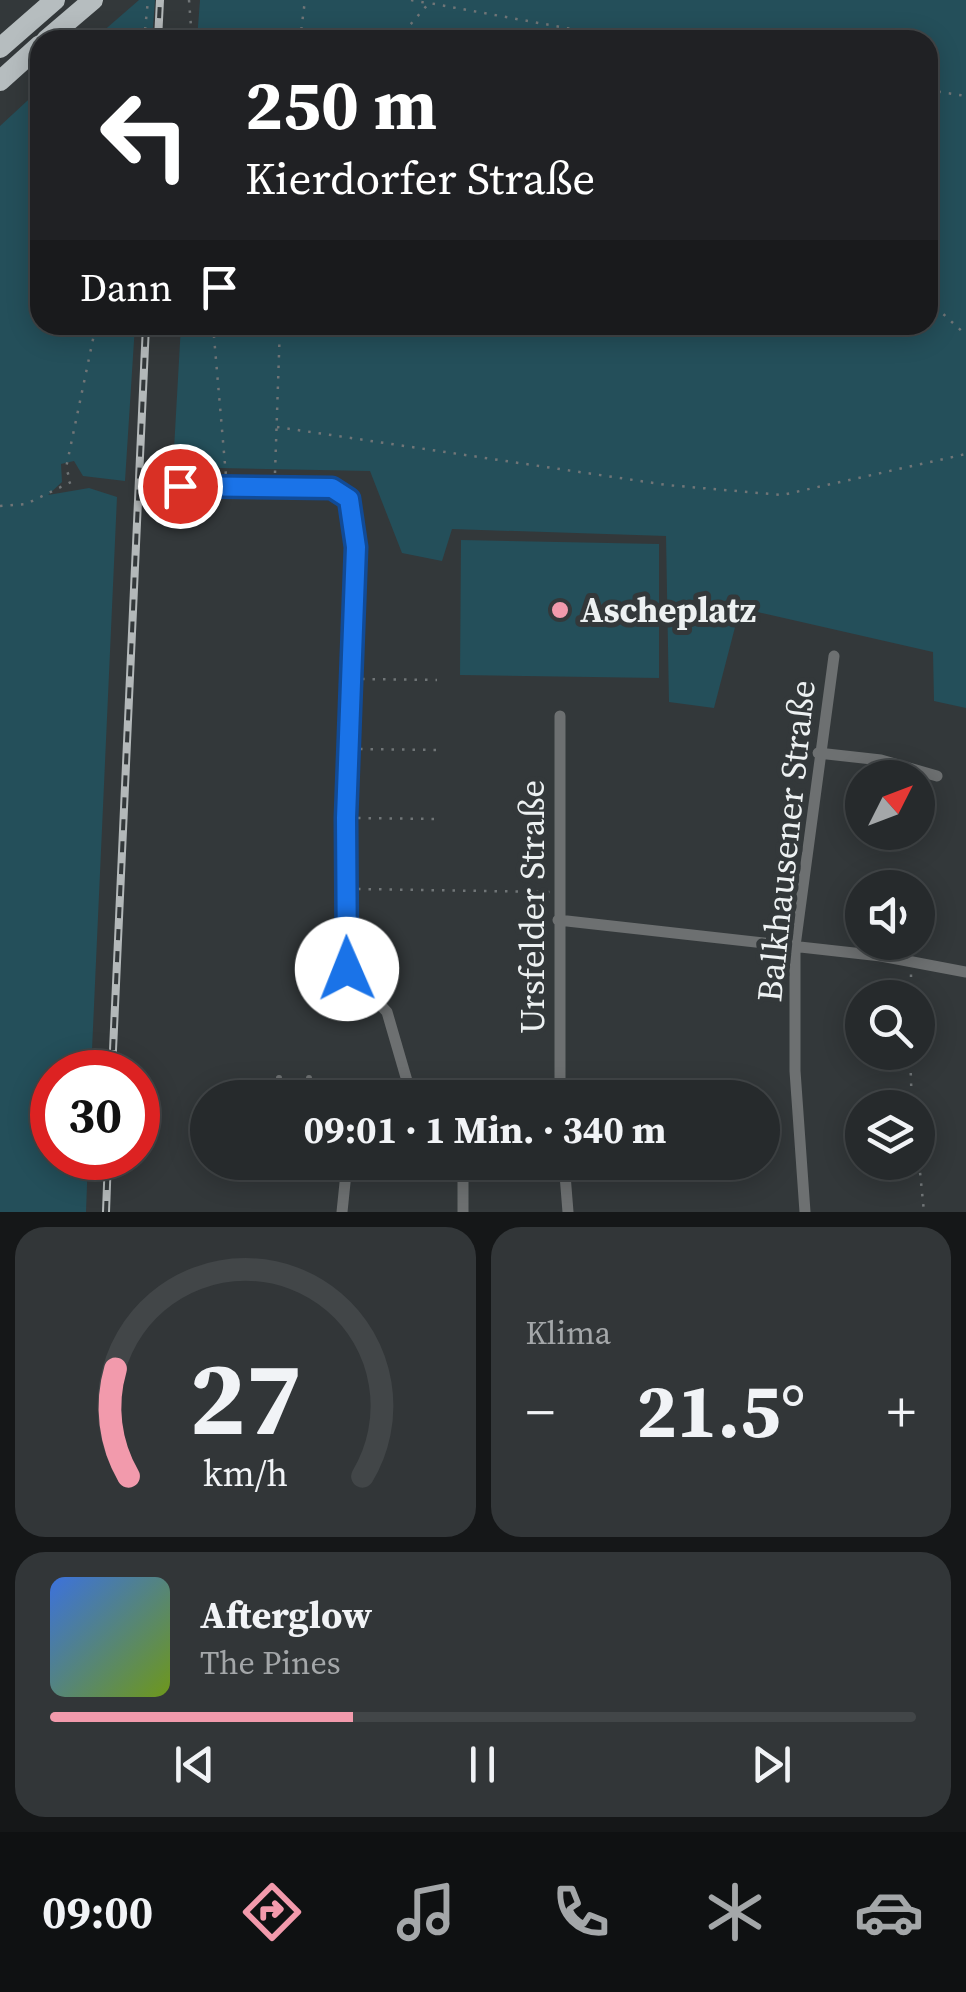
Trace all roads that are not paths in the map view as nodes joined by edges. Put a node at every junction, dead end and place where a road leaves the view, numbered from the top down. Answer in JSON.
{"nodes":[{"id":1,"x":56,"y":0,"type":"edge"},
{"id":2,"x":93,"y":0,"type":"edge"},
{"id":3,"x":58,"y":30,"type":"edge"},
{"id":4,"x":0,"y":48,"type":"edge"},
{"id":5,"x":30,"y":54,"type":"edge"},
{"id":6,"x":0,"y":81,"type":"edge"},
{"id":7,"x":180,"y":486,"type":"dead end"},
{"id":8,"x":834,"y":656,"type":"dead end"},
{"id":9,"x":560,"y":716,"type":"dead end"},
{"id":10,"x":818,"y":753,"type":"junction"},
{"id":11,"x":936,"y":776,"type":"dead end"},
{"id":12,"x":558,"y":920,"type":"junction"},
{"id":13,"x":796,"y":946,"type":"junction"},
{"id":14,"x":966,"y":972,"type":"edge"},
{"id":15,"x":407,"y":1080,"type":"edge"},
{"id":16,"x":560,"y":1080,"type":"edge"},
{"id":17,"x":342,"y":1180,"type":"edge"},
{"id":18,"x":464,"y":1180,"type":"edge"},
{"id":19,"x":565,"y":1180,"type":"edge"},
{"id":20,"x":342,"y":1212,"type":"edge"},
{"id":21,"x":463,"y":1212,"type":"edge"},
{"id":22,"x":568,"y":1212,"type":"edge"},
{"id":23,"x":805,"y":1212,"type":"edge"}],
"edges":[{"from":1,"to":4,"type":"highway"},
{"from":2,"to":3,"type":"highway"},
{"from":5,"to":6,"type":"highway"},
{"from":7,"to":15,"type":"street"},
{"from":8,"to":10,"type":"street","name":"Balkhausener Straße"},
{"from":9,"to":12,"type":"street","name":"Ursfelder Straße"},
{"from":10,"to":11,"type":"street"},
{"from":10,"to":13,"type":"street","name":"Balkhausener Straße"},
{"from":12,"to":13,"type":"street"},
{"from":12,"to":16,"type":"street","name":"Ursfelder Straße"},
{"from":13,"to":14,"type":"street"},
{"from":13,"to":23,"type":"street","name":"Balkhausener Straße"},
{"from":17,"to":20,"type":"street"},
{"from":18,"to":21,"type":"street"},
{"from":19,"to":22,"type":"street"}]}
